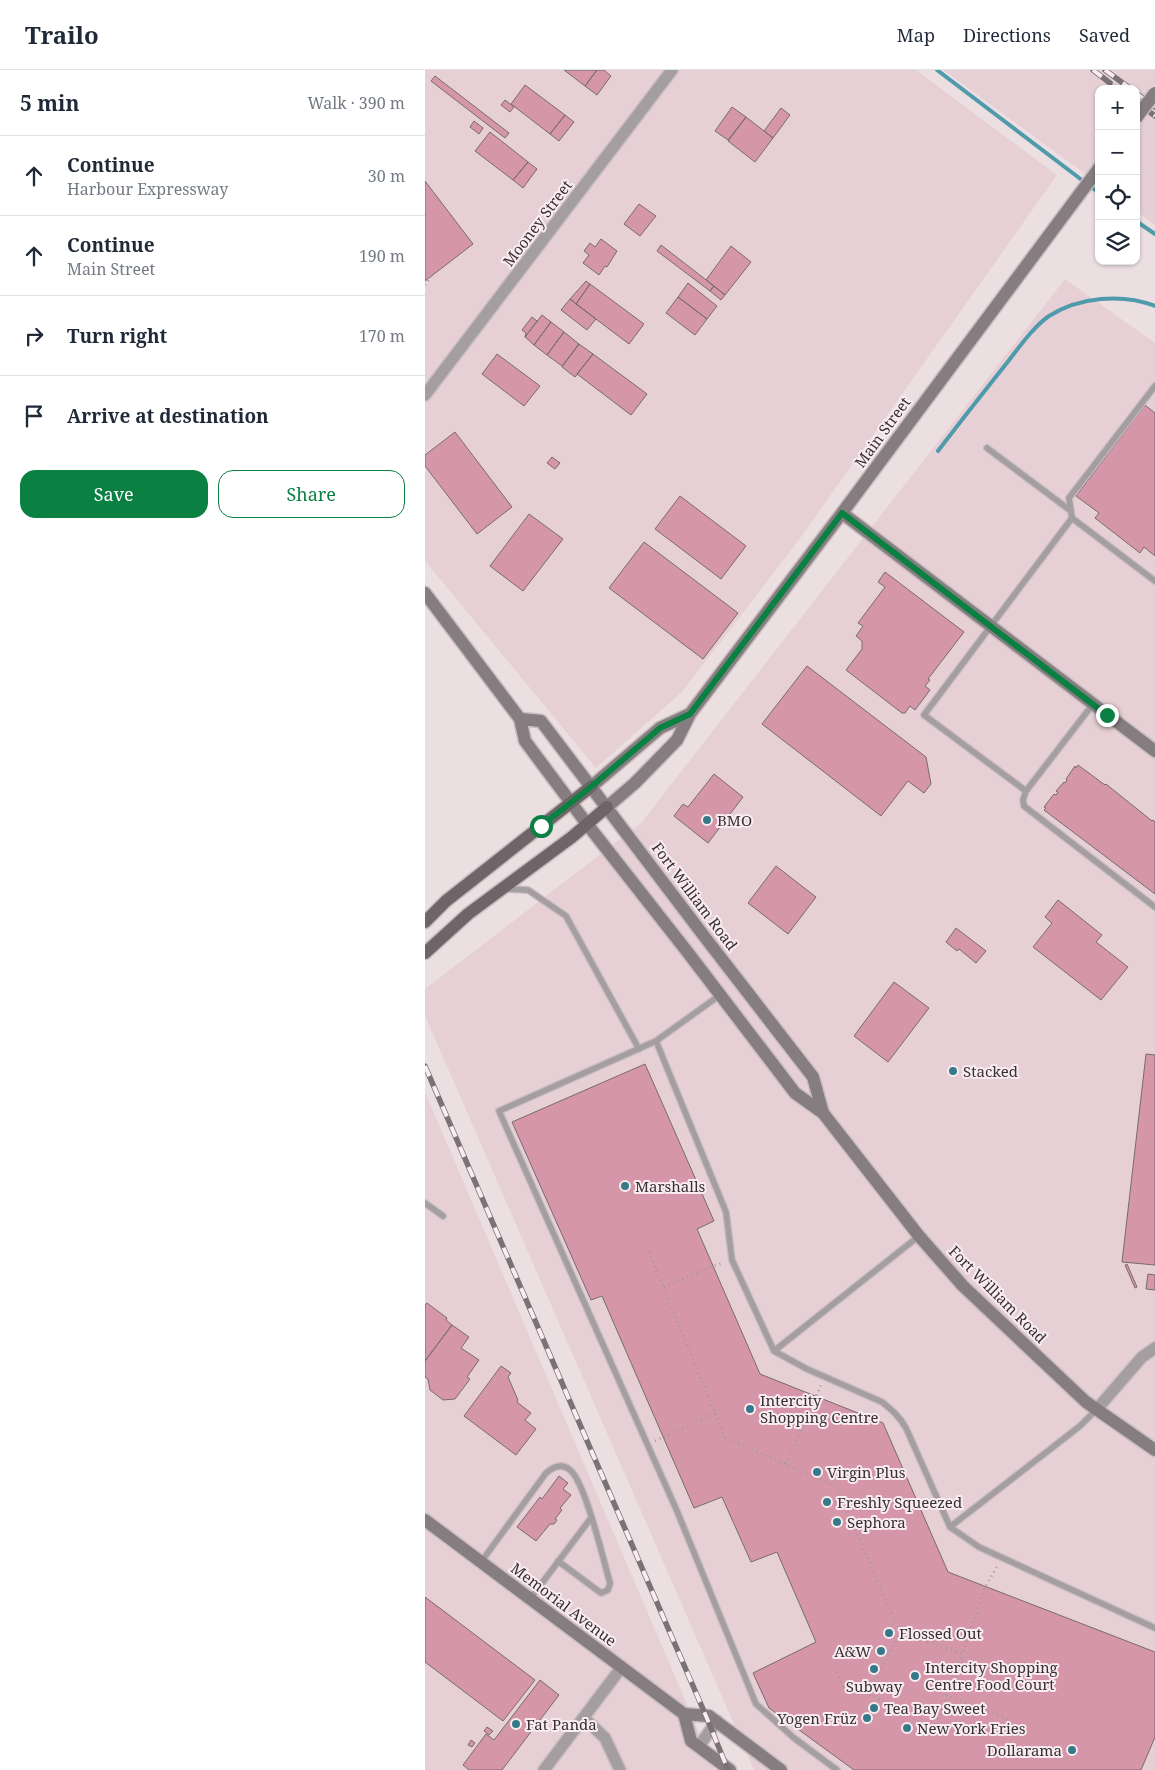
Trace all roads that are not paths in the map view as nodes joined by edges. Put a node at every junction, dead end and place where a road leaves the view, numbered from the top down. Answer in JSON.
{"nodes":[{"id":1,"x":673,"y":70,"type":"edge"},
{"id":2,"x":1155,"y":93,"type":"edge"},
{"id":3,"x":1140,"y":113,"type":"edge"},
{"id":4,"x":1095,"y":173,"type":"edge"},
{"id":5,"x":1155,"y":386,"type":"edge"},
{"id":6,"x":425,"y":395,"type":"edge"},
{"id":7,"x":987,"y":448,"type":"dead end"},
{"id":8,"x":1071,"y":511,"type":"junction"},
{"id":9,"x":842,"y":513,"type":"junction"},
{"id":10,"x":1072,"y":518,"type":"junction"},
{"id":11,"x":1155,"y":581,"type":"edge"},
{"id":12,"x":425,"y":592,"type":"edge"},
{"id":13,"x":991,"y":626,"type":"junction"},
{"id":14,"x":1093,"y":704,"type":"junction"},
{"id":15,"x":690,"y":714,"type":"junction"},
{"id":16,"x":520,"y":719,"type":"junction"},
{"id":17,"x":1155,"y":751,"type":"edge"},
{"id":18,"x":592,"y":786,"type":"junction"},
{"id":19,"x":1026,"y":791,"type":"junction"},
{"id":20,"x":571,"y":802,"type":"junction"},
{"id":21,"x":607,"y":807,"type":"junction"},
{"id":22,"x":587,"y":824,"type":"junction"},
{"id":23,"x":504,"y":889,"type":"junction"},
{"id":24,"x":1155,"y":907,"type":"edge"},
{"id":25,"x":425,"y":922,"type":"edge"},
{"id":26,"x":425,"y":953,"type":"edge"},
{"id":27,"x":720,"y":996,"type":"junction"},
{"id":28,"x":656,"y":1041,"type":"junction"},
{"id":29,"x":639,"y":1049,"type":"junction"},
{"id":30,"x":823,"y":1113,"type":"junction"},
{"id":31,"x":425,"y":1203,"type":"edge"},
{"id":32,"x":443,"y":1216,"type":"dead end"},
{"id":33,"x":919,"y":1236,"type":"junction"},
{"id":34,"x":1155,"y":1348,"type":"edge"},
{"id":35,"x":774,"y":1351,"type":"junction"},
{"id":36,"x":1097,"y":1409,"type":"junction"},
{"id":37,"x":1155,"y":1450,"type":"edge"},
{"id":38,"x":591,"y":1518,"type":"junction"},
{"id":39,"x":425,"y":1520,"type":"edge"},
{"id":40,"x":950,"y":1526,"type":"junction"},
{"id":41,"x":558,"y":1561,"type":"junction"},
{"id":42,"x":481,"y":1562,"type":"junction"},
{"id":43,"x":530,"y":1599,"type":"junction"},
{"id":44,"x":1155,"y":1628,"type":"edge"},
{"id":45,"x":621,"y":1668,"type":"junction"},
{"id":46,"x":684,"y":1714,"type":"junction"},
{"id":47,"x":584,"y":1718,"type":"junction"},
{"id":48,"x":717,"y":1721,"type":"junction"},
{"id":49,"x":699,"y":1746,"type":"junction"},
{"id":50,"x":544,"y":1770,"type":"edge"},
{"id":51,"x":620,"y":1770,"type":"edge"},
{"id":52,"x":730,"y":1770,"type":"edge"},
{"id":53,"x":781,"y":1770,"type":"edge"},
{"id":54,"x":837,"y":1770,"type":"edge"}],
"edges":[{"from":1,"to":6,"type":"street","name":"Mooney Street"},
{"from":2,"to":3,"type":"main road","bridge":true},
{"from":4,"to":9,"type":"main road","name":"Main Street"},
{"from":5,"to":8,"type":"lane"},
{"from":7,"to":8,"type":"lane"},
{"from":8,"to":10,"type":"lane"},
{"from":9,"to":13,"type":"main road"},
{"from":9,"to":15,"type":"main road","name":"Main Street"},
{"from":10,"to":11,"type":"lane"},
{"from":10,"to":13,"type":"lane"},
{"from":12,"to":16,"type":"main road","name":"Fort William Road"},
{"from":13,"to":14,"type":"main road"},
{"from":13,"to":19,"type":"lane"},
{"from":14,"to":17,"type":"main road"},
{"from":14,"to":19,"type":"lane"},
{"from":15,"to":18,"type":"main road","name":"Main Street"},
{"from":15,"to":21,"type":"main road","name":"Main Street"},
{"from":16,"to":18,"type":"main road","name":"Fort William Road"},
{"from":16,"to":20,"type":"main road","name":"Fort William Road"},
{"from":18,"to":20,"type":"main road"},
{"from":18,"to":21,"type":"main road","name":"Fort William Road"},
{"from":19,"to":24,"type":"lane"},
{"from":20,"to":22,"type":"main road","name":"Fort William Road"},
{"from":20,"to":25,"type":"main road"},
{"from":21,"to":22,"type":"main road"},
{"from":21,"to":30,"type":"main road","name":"Fort William Road"},
{"from":22,"to":23,"type":"main road"},
{"from":22,"to":27,"type":"main road","name":"Fort William Road"},
{"from":23,"to":26,"type":"main road"},
{"from":23,"to":29,"type":"lane"},
{"from":27,"to":28,"type":"lane"},
{"from":27,"to":30,"type":"main road","name":"Fort William Road"},
{"from":28,"to":29,"type":"lane"},
{"from":28,"to":35,"type":"lane"},
{"from":29,"to":54,"type":"lane"},
{"from":30,"to":33,"type":"main road","name":"Fort William Road"},
{"from":31,"to":32,"type":"lane"},
{"from":33,"to":35,"type":"lane"},
{"from":33,"to":36,"type":"main road","name":"Fort William Road"},
{"from":34,"to":36,"type":"street"},
{"from":35,"to":40,"type":"lane"},
{"from":36,"to":37,"type":"main road","name":"Fort William Road"},
{"from":36,"to":40,"type":"lane"},
{"from":38,"to":41,"type":"lane"},
{"from":38,"to":41,"type":"lane"},
{"from":38,"to":42,"type":"lane"},
{"from":39,"to":42,"type":"main road","name":"Memorial Avenue"},
{"from":40,"to":44,"type":"lane"},
{"from":41,"to":43,"type":"lane"},
{"from":42,"to":43,"type":"main road","name":"Memorial Avenue"},
{"from":43,"to":45,"type":"main road","name":"Memorial Avenue"},
{"from":45,"to":46,"type":"main road","name":"Memorial Avenue"},
{"from":45,"to":47,"type":"street"},
{"from":46,"to":48,"type":"main road"},
{"from":46,"to":49,"type":"main road"},
{"from":47,"to":50,"type":"street"},
{"from":47,"to":51,"type":"street"},
{"from":48,"to":49,"type":"street"},
{"from":48,"to":53,"type":"main road"},
{"from":49,"to":52,"type":"main road"}]}
